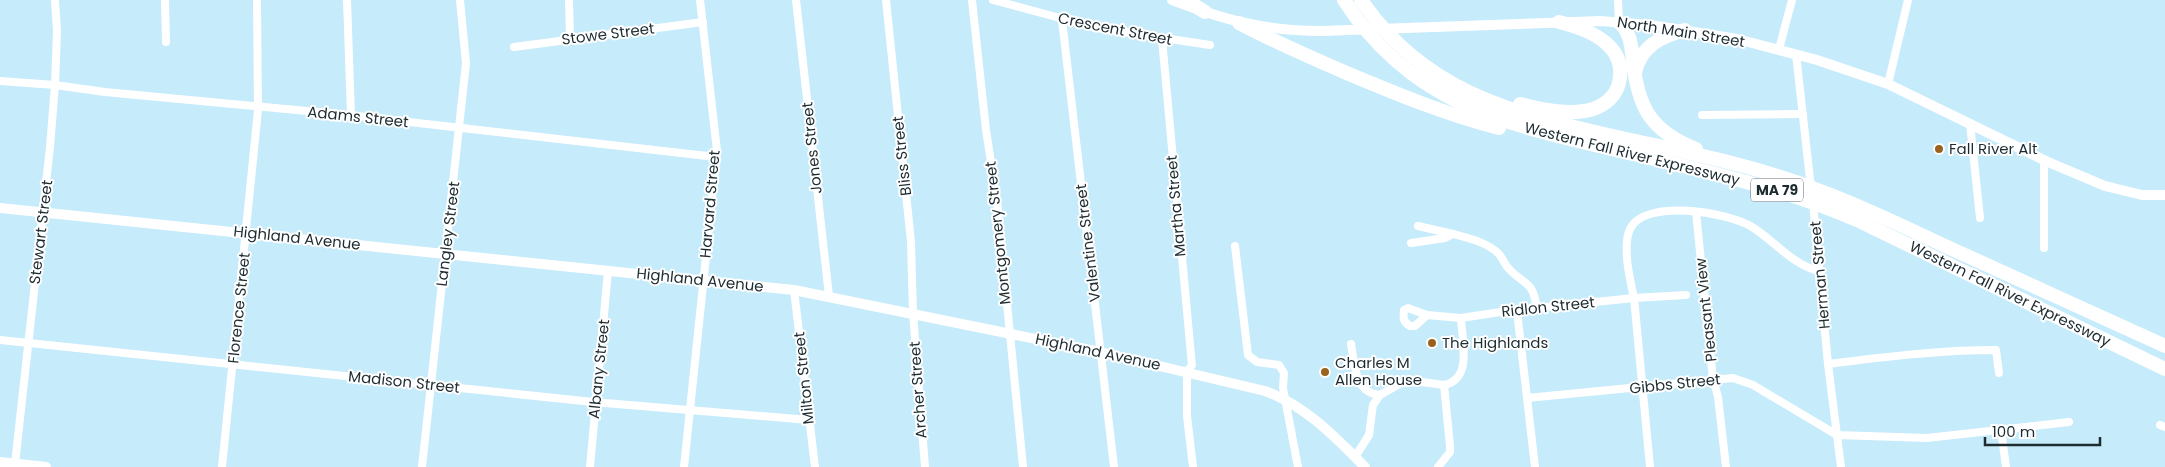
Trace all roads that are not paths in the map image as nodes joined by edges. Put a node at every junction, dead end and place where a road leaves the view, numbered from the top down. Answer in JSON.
{"nodes":[{"id":1,"x":55,"y":0,"type":"edge"},
{"id":2,"x":166,"y":0,"type":"edge"},
{"id":3,"x":257,"y":0,"type":"edge"},
{"id":4,"x":347,"y":0,"type":"edge"},
{"id":5,"x":460,"y":0,"type":"edge"},
{"id":6,"x":569,"y":0,"type":"edge"},
{"id":7,"x":700,"y":0,"type":"edge"},
{"id":8,"x":796,"y":0,"type":"edge"},
{"id":9,"x":886,"y":0,"type":"edge"},
{"id":10,"x":972,"y":0,"type":"edge"},
{"id":11,"x":993,"y":0,"type":"edge"},
{"id":12,"x":1172,"y":0,"type":"edge"},
{"id":13,"x":1186,"y":0,"type":"edge"},
{"id":14,"x":1343,"y":0,"type":"edge"},
{"id":15,"x":1361,"y":0,"type":"edge"},
{"id":16,"x":1618,"y":0,"type":"edge"},
{"id":17,"x":1792,"y":0,"type":"edge"},
{"id":18,"x":1908,"y":0,"type":"edge"},
{"id":19,"x":1205,"y":12,"type":"junction"},
{"id":20,"x":1062,"y":20,"type":"junction"},
{"id":21,"x":703,"y":22,"type":"junction"},
{"id":22,"x":1559,"y":22,"type":"junction"},
{"id":23,"x":1619,"y":22,"type":"junction"},
{"id":24,"x":1239,"y":23,"type":"junction"},
{"id":25,"x":1685,"y":30,"type":"junction"},
{"id":26,"x":570,"y":38,"type":"junction"},
{"id":27,"x":1162,"y":39,"type":"junction"},
{"id":28,"x":166,"y":42,"type":"dead end"},
{"id":29,"x":1210,"y":45,"type":"dead end"},
{"id":30,"x":514,"y":47,"type":"dead end"},
{"id":31,"x":1780,"y":49,"type":"junction"},
{"id":32,"x":1796,"y":54,"type":"junction"},
{"id":33,"x":1621,"y":68,"type":"junction"},
{"id":34,"x":1446,"y":80,"type":"junction"},
{"id":35,"x":0,"y":81,"type":"edge"},
{"id":36,"x":1635,"y":81,"type":"junction"},
{"id":37,"x":1888,"y":84,"type":"junction"},
{"id":38,"x":55,"y":85,"type":"junction"},
{"id":39,"x":258,"y":106,"type":"junction"},
{"id":40,"x":1803,"y":114,"type":"junction"},
{"id":41,"x":1702,"y":115,"type":"dead end"},
{"id":42,"x":351,"y":116,"type":"junction"},
{"id":43,"x":1970,"y":123,"type":"junction"},
{"id":44,"x":459,"y":129,"type":"junction"},
{"id":45,"x":1573,"y":140,"type":"junction"},
{"id":46,"x":716,"y":157,"type":"junction"},
{"id":47,"x":2044,"y":160,"type":"junction"},
{"id":48,"x":1749,"y":169,"type":"junction"},
{"id":49,"x":2165,"y":195,"type":"edge"},
{"id":50,"x":0,"y":208,"type":"edge"},
{"id":51,"x":42,"y":212,"type":"junction"},
{"id":52,"x":1696,"y":212,"type":"junction"},
{"id":53,"x":1980,"y":218,"type":"dead end"},
{"id":54,"x":1418,"y":226,"type":"dead end"},
{"id":55,"x":247,"y":233,"type":"junction"},
{"id":56,"x":1453,"y":234,"type":"junction"},
{"id":57,"x":1411,"y":244,"type":"dead end"},
{"id":58,"x":1235,"y":246,"type":"dead end"},
{"id":59,"x":2044,"y":248,"type":"dead end"},
{"id":60,"x":445,"y":254,"type":"junction"},
{"id":61,"x":608,"y":271,"type":"junction"},
{"id":62,"x":1819,"y":271,"type":"junction"},
{"id":63,"x":703,"y":280,"type":"junction"},
{"id":64,"x":794,"y":290,"type":"junction"},
{"id":65,"x":1686,"y":295,"type":"dead end"},
{"id":66,"x":829,"y":296,"type":"junction"},
{"id":67,"x":1634,"y":298,"type":"junction"},
{"id":68,"x":1537,"y":308,"type":"junction"},
{"id":69,"x":1518,"y":310,"type":"junction"},
{"id":70,"x":913,"y":313,"type":"junction"},
{"id":71,"x":1428,"y":315,"type":"dead end"},
{"id":72,"x":1461,"y":318,"type":"junction"},
{"id":73,"x":1009,"y":334,"type":"junction"},
{"id":74,"x":0,"y":340,"type":"edge"},
{"id":75,"x":28,"y":342,"type":"junction"},
{"id":76,"x":1352,"y":344,"type":"dead end"},
{"id":77,"x":2165,"y":346,"type":"edge"},
{"id":78,"x":1100,"y":352,"type":"junction"},
{"id":79,"x":1828,"y":364,"type":"junction"},
{"id":80,"x":233,"y":365,"type":"junction"},
{"id":81,"x":2165,"y":369,"type":"edge"},
{"id":82,"x":1186,"y":371,"type":"junction"},
{"id":83,"x":1999,"y":373,"type":"dead end"},
{"id":84,"x":1713,"y":379,"type":"junction"},
{"id":85,"x":432,"y":385,"type":"junction"},
{"id":86,"x":1444,"y":385,"type":"junction"},
{"id":87,"x":1641,"y":387,"type":"junction"},
{"id":88,"x":1380,"y":395,"type":"junction"},
{"id":89,"x":1527,"y":398,"type":"junction"},
{"id":90,"x":1286,"y":400,"type":"junction"},
{"id":91,"x":596,"y":402,"type":"junction"},
{"id":92,"x":690,"y":411,"type":"junction"},
{"id":93,"x":809,"y":420,"type":"junction"},
{"id":94,"x":2069,"y":422,"type":"dead end"},
{"id":95,"x":2001,"y":429,"type":"junction"},
{"id":96,"x":1838,"y":435,"type":"junction"},
{"id":97,"x":1355,"y":457,"type":"junction"},
{"id":98,"x":0,"y":462,"type":"edge"},
{"id":99,"x":15,"y":464,"type":"junction"},
{"id":100,"x":46,"y":467,"type":"edge"},
{"id":101,"x":222,"y":467,"type":"edge"},
{"id":102,"x":422,"y":467,"type":"edge"},
{"id":103,"x":590,"y":467,"type":"edge"},
{"id":104,"x":684,"y":467,"type":"edge"},
{"id":105,"x":815,"y":467,"type":"edge"},
{"id":106,"x":925,"y":467,"type":"edge"},
{"id":107,"x":1023,"y":467,"type":"edge"},
{"id":108,"x":1114,"y":467,"type":"edge"},
{"id":109,"x":1193,"y":467,"type":"edge"},
{"id":110,"x":1298,"y":467,"type":"edge"},
{"id":111,"x":1365,"y":467,"type":"edge"},
{"id":112,"x":1438,"y":467,"type":"edge"},
{"id":113,"x":1535,"y":467,"type":"edge"},
{"id":114,"x":1650,"y":467,"type":"edge"},
{"id":115,"x":1726,"y":467,"type":"edge"},
{"id":116,"x":1841,"y":467,"type":"edge"},
{"id":117,"x":2006,"y":467,"type":"edge"}],
"edges":[{"from":1,"to":38,"type":"street","name":"Stewart Street"},
{"from":2,"to":28,"type":"street"},
{"from":3,"to":39,"type":"street","name":"Florence Street"},
{"from":4,"to":42,"type":"street"},
{"from":5,"to":44,"type":"street","name":"Langley Street"},
{"from":6,"to":26,"type":"street"},
{"from":7,"to":21,"type":"street","name":"Harvard Street"},
{"from":8,"to":66,"type":"street","name":"Jones Street"},
{"from":9,"to":70,"type":"street","name":"Bliss Street"},
{"from":10,"to":73,"type":"street","name":"Montgomery Street"},
{"from":11,"to":20,"type":"street","name":"Crescent Street"},
{"from":12,"to":19,"type":"street","name":"North Main Street"},
{"from":13,"to":19,"type":"highway"},
{"from":14,"to":45,"type":"highway","name":"Western Fall River Expressway","number":"MA 79"},
{"from":15,"to":34,"type":"highway","name":"Western Fall River Expressway","number":"MA 79"},
{"from":16,"to":23,"type":"street"},
{"from":17,"to":31,"type":"street"},
{"from":18,"to":37,"type":"street"},
{"from":19,"to":24,"type":"street","name":"North Main Street"},
{"from":20,"to":27,"type":"street","name":"Crescent Street"},
{"from":20,"to":78,"type":"street","name":"Valentine Street"},
{"from":21,"to":26,"type":"street","name":"Stowe Street"},
{"from":21,"to":46,"type":"street","name":"Harvard Street"},
{"from":22,"to":23,"type":"street","name":"North Main Street"},
{"from":22,"to":24,"type":"street","name":"North Main Street"},
{"from":22,"to":33,"type":"highway"},
{"from":23,"to":25,"type":"street","name":"North Main Street"},
{"from":23,"to":33,"type":"highway"},
{"from":23,"to":36,"type":"highway"},
{"from":24,"to":45,"type":"highway"},
{"from":25,"to":31,"type":"street","name":"North Main Street"},
{"from":25,"to":36,"type":"highway"},
{"from":26,"to":30,"type":"street","name":"Stowe Street"},
{"from":27,"to":29,"type":"street","name":"Crescent Street"},
{"from":27,"to":82,"type":"street","name":"Martha Street"},
{"from":31,"to":32,"type":"street","name":"North Main Street"},
{"from":32,"to":37,"type":"street","name":"North Main Street"},
{"from":32,"to":40,"type":"street","name":"Herman Street"},
{"from":33,"to":34,"type":"highway"},
{"from":34,"to":48,"type":"highway","name":"Western Fall River Expressway","number":"MA 79"},
{"from":35,"to":38,"type":"street","name":"Adams Street"},
{"from":36,"to":48,"type":"highway"},
{"from":37,"to":43,"type":"street","name":"North Main Street"},
{"from":38,"to":39,"type":"street","name":"Adams Street"},
{"from":38,"to":51,"type":"street","name":"Stewart Street"},
{"from":39,"to":42,"type":"street","name":"Adams Street"},
{"from":39,"to":55,"type":"street","name":"Florence Street"},
{"from":40,"to":41,"type":"street"},
{"from":40,"to":62,"type":"street","name":"Herman Street"},
{"from":42,"to":44,"type":"street","name":"Adams Street"},
{"from":43,"to":47,"type":"street","name":"North Main Street"},
{"from":43,"to":53,"type":"street"},
{"from":44,"to":46,"type":"street","name":"Adams Street"},
{"from":44,"to":60,"type":"street","name":"Langley Street"},
{"from":45,"to":81,"type":"highway","name":"Western Fall River Expressway","number":"MA 79"},
{"from":46,"to":63,"type":"street","name":"Harvard Street"},
{"from":47,"to":49,"type":"street","name":"North Main Street"},
{"from":47,"to":59,"type":"street"},
{"from":48,"to":77,"type":"highway","name":"Western Fall River Expressway","number":"MA 79"},
{"from":50,"to":51,"type":"street","name":"Highland Avenue"},
{"from":51,"to":55,"type":"street","name":"Highland Avenue"},
{"from":51,"to":75,"type":"street","name":"Stewart Street"},
{"from":52,"to":62,"type":"street"},
{"from":52,"to":67,"type":"street"},
{"from":52,"to":84,"type":"street","name":"Pleasant View"},
{"from":54,"to":56,"type":"street"},
{"from":55,"to":60,"type":"street","name":"Highland Avenue"},
{"from":55,"to":80,"type":"street","name":"Florence Street"},
{"from":56,"to":57,"type":"street"},
{"from":56,"to":68,"type":"street"},
{"from":58,"to":90,"type":"street"},
{"from":60,"to":61,"type":"street","name":"Highland Avenue"},
{"from":60,"to":85,"type":"street","name":"Langley Street"},
{"from":61,"to":63,"type":"street","name":"Highland Avenue"},
{"from":61,"to":91,"type":"street","name":"Albany Street"},
{"from":62,"to":79,"type":"street","name":"Herman Street"},
{"from":63,"to":64,"type":"street","name":"Highland Avenue"},
{"from":63,"to":92,"type":"street","name":"Harvard Street"},
{"from":64,"to":66,"type":"street","name":"Highland Avenue"},
{"from":64,"to":93,"type":"street","name":"Milton Street"},
{"from":65,"to":67,"type":"street","name":"Ridlon Street"},
{"from":66,"to":70,"type":"street","name":"Highland Avenue"},
{"from":67,"to":68,"type":"street","name":"Ridlon Street"},
{"from":67,"to":87,"type":"street"},
{"from":68,"to":69,"type":"street","name":"Ridlon Street"},
{"from":69,"to":72,"type":"street","name":"Ridlon Street"},
{"from":69,"to":89,"type":"street"},
{"from":70,"to":73,"type":"street","name":"Highland Avenue"},
{"from":70,"to":106,"type":"street","name":"Archer Street"},
{"from":71,"to":72,"type":"street","name":"Ridlon Street"},
{"from":72,"to":86,"type":"street"},
{"from":73,"to":78,"type":"street","name":"Highland Avenue"},
{"from":73,"to":107,"type":"street","name":"Montgomery Street"},
{"from":74,"to":75,"type":"street","name":"Madison Street"},
{"from":75,"to":80,"type":"street","name":"Madison Street"},
{"from":75,"to":99,"type":"street","name":"Stewart Street"},
{"from":76,"to":88,"type":"street"},
{"from":78,"to":82,"type":"street","name":"Highland Avenue"},
{"from":78,"to":108,"type":"street","name":"Valentine Street"},
{"from":79,"to":83,"type":"street"},
{"from":79,"to":96,"type":"street","name":"Herman Street"},
{"from":80,"to":85,"type":"street","name":"Madison Street"},
{"from":80,"to":101,"type":"street","name":"Florence Street"},
{"from":82,"to":90,"type":"street","name":"Highland Avenue"},
{"from":82,"to":109,"type":"street","name":"Martha Street"},
{"from":84,"to":87,"type":"street","name":"Gibbs Street"},
{"from":84,"to":96,"type":"street","name":"Gibbs Street"},
{"from":84,"to":115,"type":"street","name":"Pleasant View"},
{"from":85,"to":91,"type":"street","name":"Madison Street"},
{"from":85,"to":102,"type":"street","name":"Langley Street"},
{"from":86,"to":88,"type":"street"},
{"from":86,"to":112,"type":"street"},
{"from":87,"to":89,"type":"street","name":"Gibbs Street"},
{"from":87,"to":114,"type":"street"},
{"from":88,"to":97,"type":"street"},
{"from":89,"to":113,"type":"street"},
{"from":90,"to":97,"type":"street","name":"Highland Avenue"},
{"from":90,"to":110,"type":"street"},
{"from":91,"to":92,"type":"street","name":"Madison Street"},
{"from":91,"to":103,"type":"street","name":"Albany Street"},
{"from":92,"to":93,"type":"street","name":"Madison Street"},
{"from":92,"to":104,"type":"street","name":"Harvard Street"},
{"from":93,"to":105,"type":"street","name":"Milton Street"},
{"from":94,"to":95,"type":"street"},
{"from":95,"to":96,"type":"street"},
{"from":95,"to":117,"type":"street"},
{"from":96,"to":116,"type":"street","name":"Herman Street"},
{"from":97,"to":111,"type":"street","name":"Highland Avenue"},
{"from":98,"to":99,"type":"street"},
{"from":99,"to":100,"type":"street"}]}
